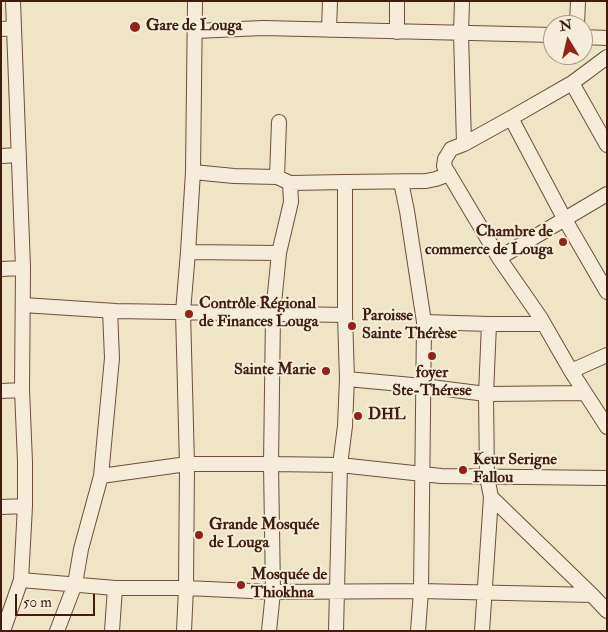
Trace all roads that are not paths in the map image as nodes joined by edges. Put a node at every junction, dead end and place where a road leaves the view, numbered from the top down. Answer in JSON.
{"nodes":[{"id":1,"x":13,"y":1,"type":"edge"},
{"id":2,"x":195,"y":1,"type":"edge"},
{"id":3,"x":330,"y":1,"type":"edge"},
{"id":4,"x":397,"y":1,"type":"edge"},
{"id":5,"x":462,"y":1,"type":"edge"},
{"id":6,"x":578,"y":1,"type":"edge"},
{"id":7,"x":577,"y":15,"type":"edge"},
{"id":8,"x":8,"y":28,"type":"edge"},
{"id":9,"x":329,"y":30,"type":"junction"},
{"id":10,"x":195,"y":31,"type":"junction"},
{"id":11,"x":397,"y":32,"type":"junction"},
{"id":12,"x":461,"y":33,"type":"junction"},
{"id":13,"x":543,"y":35,"type":"edge"},
{"id":14,"x":593,"y":37,"type":"edge"},
{"id":15,"x":607,"y":38,"type":"edge"},
{"id":16,"x":607,"y":57,"type":"edge"},
{"id":17,"x":572,"y":83,"type":"junction"},
{"id":18,"x":511,"y":118,"type":"junction"},
{"id":19,"x":279,"y":122,"type":"dead end"},
{"id":20,"x":464,"y":144,"type":"junction"},
{"id":21,"x":607,"y":145,"type":"edge"},
{"id":22,"x":18,"y":155,"type":"junction"},
{"id":23,"x":1,"y":156,"type":"edge"},
{"id":24,"x":193,"y":172,"type":"junction"},
{"id":25,"x":449,"y":174,"type":"junction"},
{"id":26,"x":277,"y":177,"type":"junction"},
{"id":27,"x":345,"y":182,"type":"junction"},
{"id":28,"x":401,"y":182,"type":"junction"},
{"id":29,"x":290,"y":183,"type":"junction"},
{"id":30,"x":607,"y":194,"type":"edge"},
{"id":31,"x":564,"y":218,"type":"junction"},
{"id":32,"x":188,"y":252,"type":"junction"},
{"id":33,"x":279,"y":253,"type":"junction"},
{"id":34,"x":499,"y":258,"type":"junction"},
{"id":35,"x":23,"y":268,"type":"junction"},
{"id":36,"x":1,"y":269,"type":"edge"},
{"id":37,"x":607,"y":292,"type":"edge"},
{"id":38,"x":23,"y":305,"type":"junction"},
{"id":39,"x":110,"y":311,"type":"junction"},
{"id":40,"x":183,"y":312,"type":"junction"},
{"id":41,"x":273,"y":314,"type":"junction"},
{"id":42,"x":345,"y":315,"type":"junction"},
{"id":43,"x":424,"y":322,"type":"junction"},
{"id":44,"x":489,"y":324,"type":"junction"},
{"id":45,"x":544,"y":324,"type":"junction"},
{"id":46,"x":607,"y":355,"type":"edge"},
{"id":47,"x":572,"y":371,"type":"junction"},
{"id":48,"x":347,"y":379,"type":"junction"},
{"id":49,"x":423,"y":386,"type":"junction"},
{"id":50,"x":22,"y":390,"type":"junction"},
{"id":51,"x":1,"y":391,"type":"edge"},
{"id":52,"x":585,"y":393,"type":"junction"},
{"id":53,"x":486,"y":394,"type":"junction"},
{"id":54,"x":607,"y":427,"type":"edge"},
{"id":55,"x":187,"y":464,"type":"junction"},
{"id":56,"x":271,"y":464,"type":"junction"},
{"id":57,"x":340,"y":465,"type":"junction"},
{"id":58,"x":422,"y":474,"type":"junction"},
{"id":59,"x":102,"y":476,"type":"junction"},
{"id":60,"x":487,"y":477,"type":"junction"},
{"id":61,"x":607,"y":478,"type":"edge"},
{"id":62,"x":490,"y":497,"type":"junction"},
{"id":63,"x":25,"y":506,"type":"junction"},
{"id":64,"x":1,"y":507,"type":"edge"},
{"id":65,"x":21,"y":580,"type":"junction"},
{"id":66,"x":75,"y":584,"type":"junction"},
{"id":67,"x":115,"y":588,"type":"junction"},
{"id":68,"x":186,"y":588,"type":"junction"},
{"id":69,"x":422,"y":591,"type":"junction"},
{"id":70,"x":273,"y":592,"type":"junction"},
{"id":71,"x":338,"y":592,"type":"junction"},
{"id":72,"x":484,"y":594,"type":"junction"},
{"id":73,"x":592,"y":595,"type":"junction"},
{"id":74,"x":607,"y":611,"type":"edge"},
{"id":75,"x":4,"y":622,"type":"edge"},
{"id":76,"x":56,"y":631,"type":"edge"},
{"id":77,"x":112,"y":631,"type":"edge"},
{"id":78,"x":184,"y":631,"type":"edge"},
{"id":79,"x":269,"y":631,"type":"edge"},
{"id":80,"x":336,"y":631,"type":"edge"},
{"id":81,"x":418,"y":631,"type":"edge"},
{"id":82,"x":482,"y":631,"type":"edge"}],
"edges":[{"from":1,"to":8,"type":"street"},
{"from":2,"to":10,"type":"street"},
{"from":3,"to":9,"type":"street"},
{"from":4,"to":11,"type":"street"},
{"from":5,"to":12,"type":"street"},
{"from":6,"to":7,"type":"street"},
{"from":8,"to":22,"type":"street"},
{"from":9,"to":10,"type":"street"},
{"from":9,"to":11,"type":"street"},
{"from":10,"to":24,"type":"street"},
{"from":11,"to":12,"type":"street"},
{"from":12,"to":13,"type":"street"},
{"from":12,"to":20,"type":"street"},
{"from":14,"to":15,"type":"street"},
{"from":16,"to":17,"type":"street"},
{"from":17,"to":18,"type":"street"},
{"from":17,"to":21,"type":"street"},
{"from":18,"to":20,"type":"street"},
{"from":18,"to":31,"type":"street"},
{"from":19,"to":26,"type":"street"},
{"from":20,"to":25,"type":"street"},
{"from":22,"to":23,"type":"street"},
{"from":22,"to":35,"type":"street"},
{"from":24,"to":26,"type":"street"},
{"from":24,"to":32,"type":"street"},
{"from":25,"to":28,"type":"street"},
{"from":25,"to":34,"type":"street"},
{"from":26,"to":29,"type":"street"},
{"from":27,"to":28,"type":"street"},
{"from":27,"to":29,"type":"street"},
{"from":27,"to":42,"type":"street"},
{"from":28,"to":43,"type":"street"},
{"from":29,"to":33,"type":"street"},
{"from":30,"to":31,"type":"street"},
{"from":31,"to":34,"type":"street"},
{"from":31,"to":37,"type":"street"},
{"from":32,"to":33,"type":"street"},
{"from":32,"to":40,"type":"street"},
{"from":33,"to":41,"type":"street"},
{"from":34,"to":45,"type":"street"},
{"from":35,"to":36,"type":"street"},
{"from":35,"to":38,"type":"street"},
{"from":38,"to":39,"type":"street"},
{"from":38,"to":50,"type":"street"},
{"from":39,"to":40,"type":"street"},
{"from":39,"to":59,"type":"street"},
{"from":40,"to":41,"type":"street"},
{"from":40,"to":55,"type":"street"},
{"from":41,"to":42,"type":"street"},
{"from":41,"to":56,"type":"street"},
{"from":42,"to":48,"type":"street"},
{"from":43,"to":44,"type":"street"},
{"from":43,"to":49,"type":"street"},
{"from":44,"to":45,"type":"street"},
{"from":44,"to":53,"type":"street"},
{"from":45,"to":47,"type":"street"},
{"from":46,"to":47,"type":"street"},
{"from":47,"to":52,"type":"street"},
{"from":48,"to":49,"type":"street"},
{"from":48,"to":57,"type":"street"},
{"from":49,"to":53,"type":"street"},
{"from":49,"to":58,"type":"street"},
{"from":50,"to":51,"type":"street"},
{"from":50,"to":63,"type":"street"},
{"from":52,"to":53,"type":"street"},
{"from":52,"to":54,"type":"street"},
{"from":53,"to":60,"type":"street"},
{"from":55,"to":56,"type":"street"},
{"from":55,"to":59,"type":"street"},
{"from":55,"to":68,"type":"street"},
{"from":56,"to":57,"type":"street"},
{"from":56,"to":70,"type":"street"},
{"from":57,"to":58,"type":"street"},
{"from":57,"to":71,"type":"street"},
{"from":58,"to":60,"type":"street"},
{"from":58,"to":69,"type":"street"},
{"from":59,"to":66,"type":"street"},
{"from":60,"to":61,"type":"street"},
{"from":60,"to":62,"type":"street"},
{"from":62,"to":72,"type":"street"},
{"from":62,"to":73,"type":"street"},
{"from":63,"to":64,"type":"street"},
{"from":63,"to":65,"type":"street"},
{"from":65,"to":66,"type":"street"},
{"from":65,"to":75,"type":"street"},
{"from":66,"to":67,"type":"street"},
{"from":66,"to":76,"type":"street"},
{"from":67,"to":68,"type":"street"},
{"from":67,"to":77,"type":"street"},
{"from":68,"to":70,"type":"street"},
{"from":68,"to":78,"type":"street"},
{"from":69,"to":71,"type":"street"},
{"from":69,"to":72,"type":"street"},
{"from":69,"to":81,"type":"street"},
{"from":70,"to":71,"type":"street"},
{"from":70,"to":79,"type":"street"},
{"from":71,"to":80,"type":"street"},
{"from":72,"to":73,"type":"street"},
{"from":72,"to":82,"type":"street"},
{"from":73,"to":74,"type":"street"}]}
